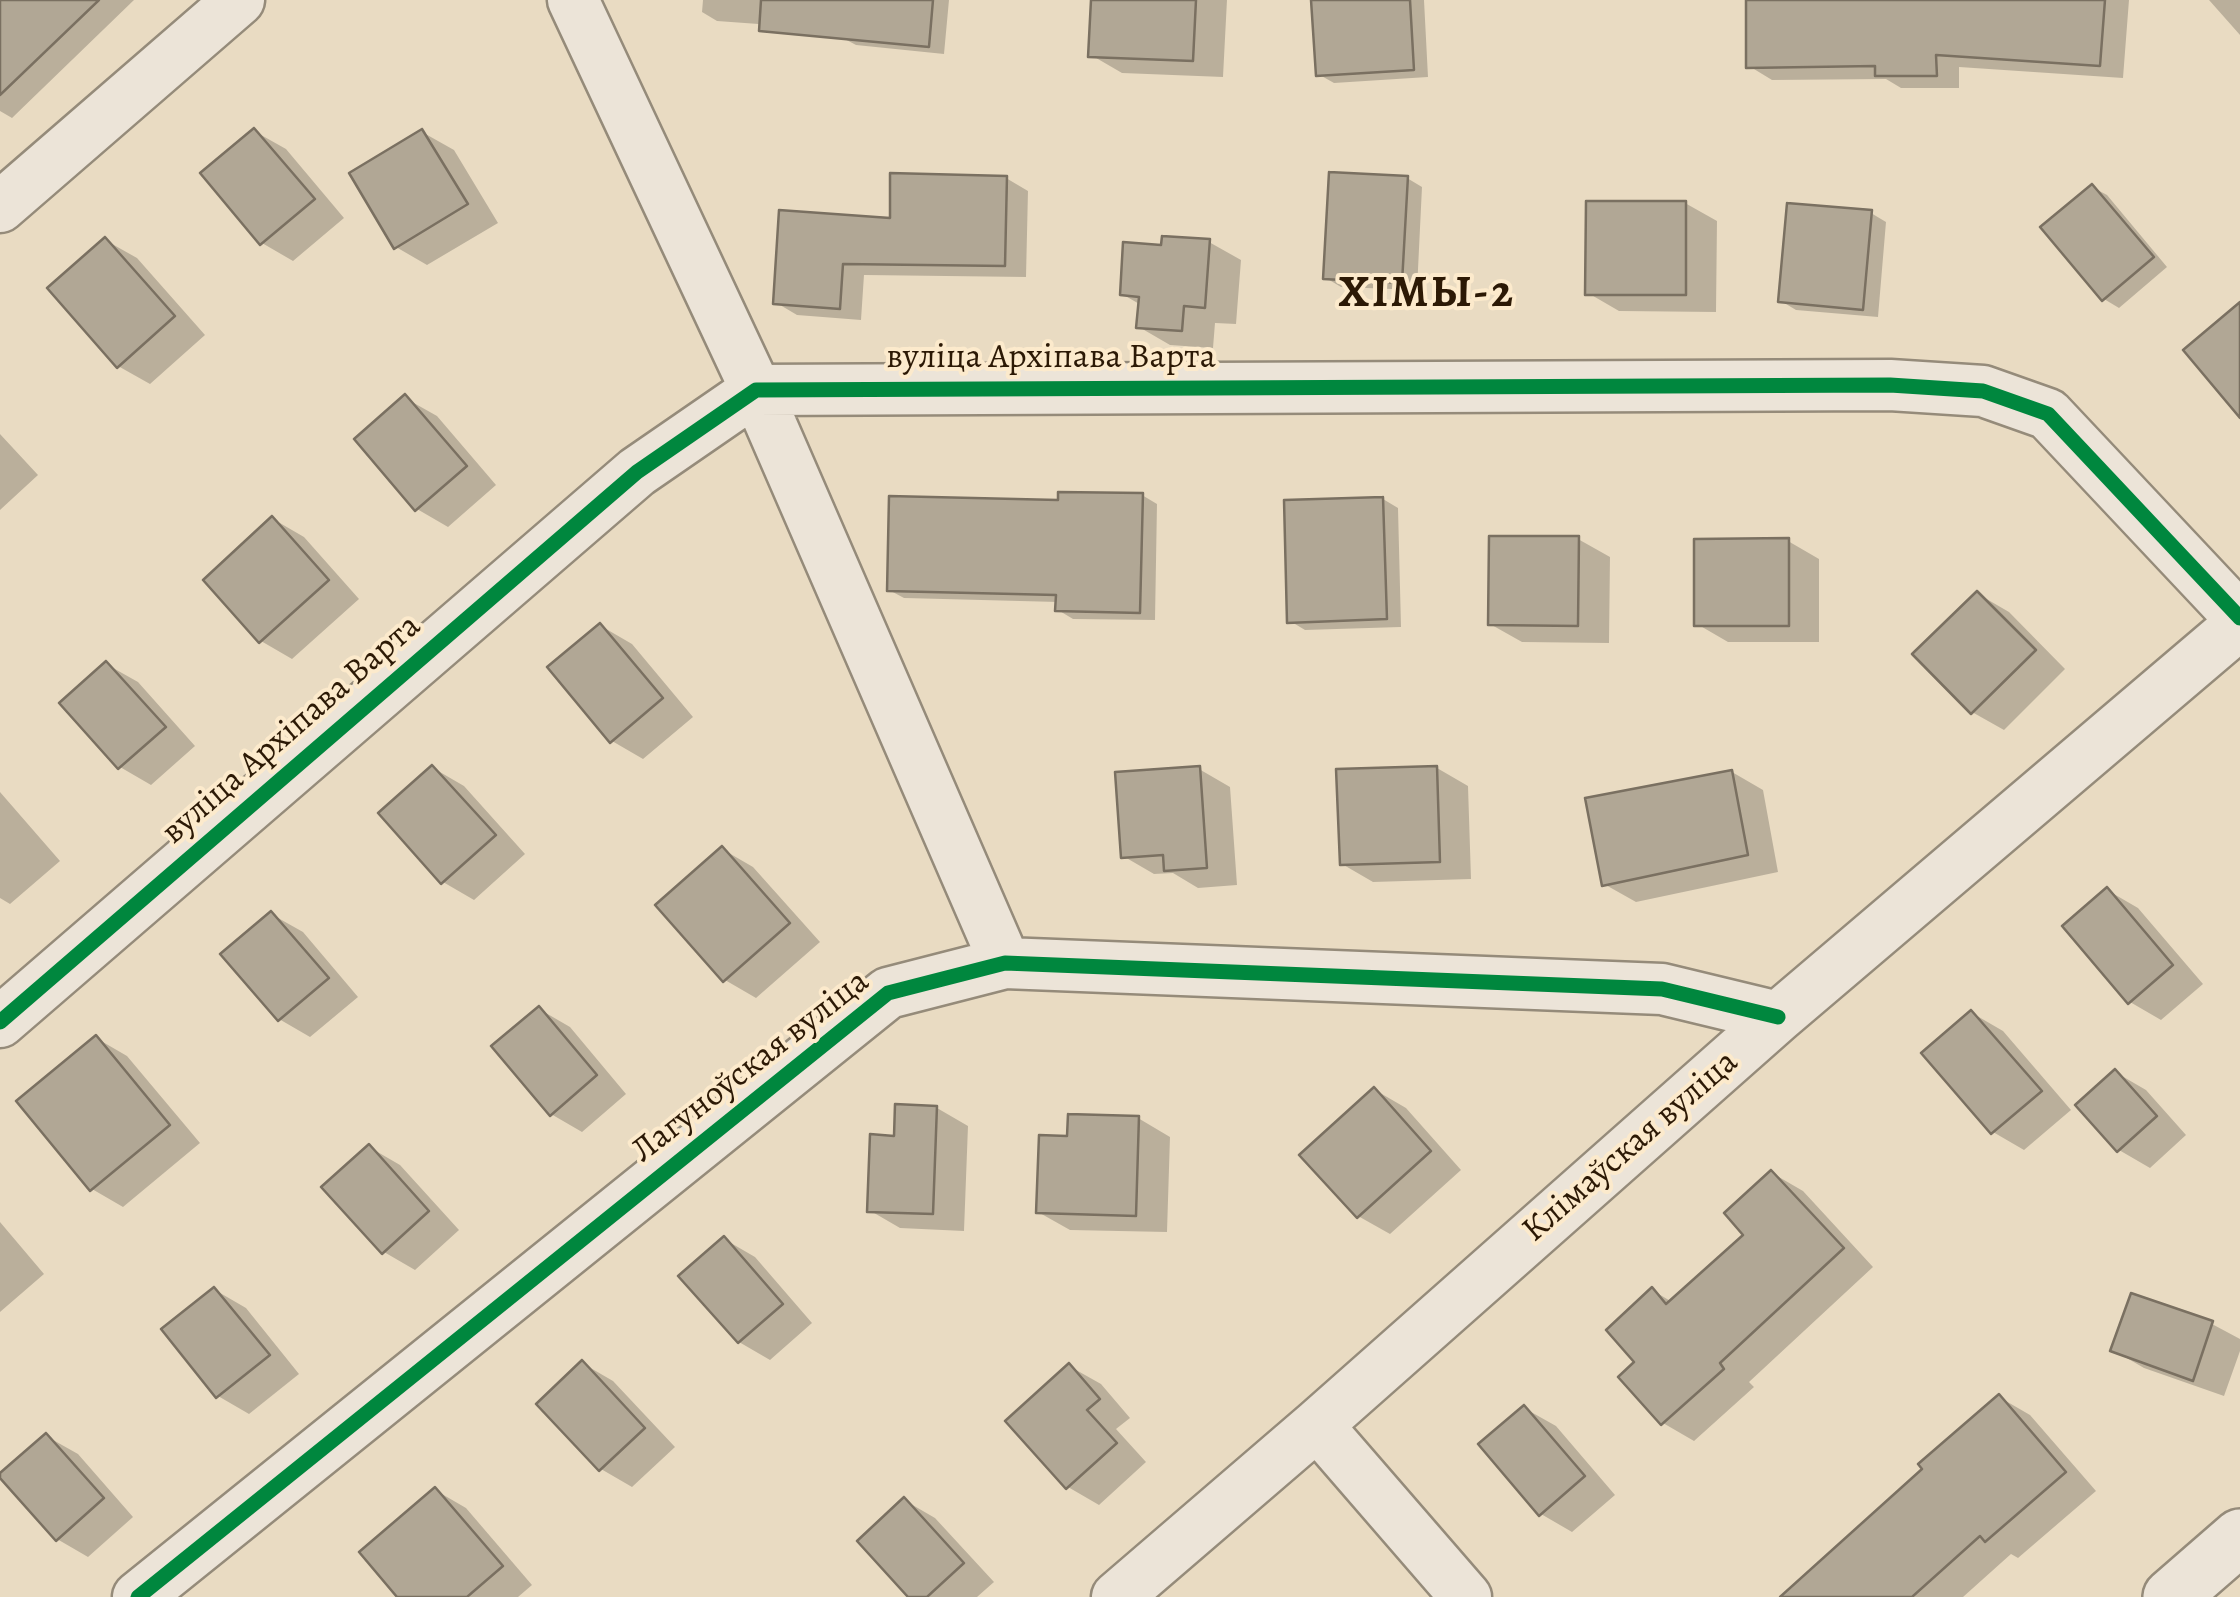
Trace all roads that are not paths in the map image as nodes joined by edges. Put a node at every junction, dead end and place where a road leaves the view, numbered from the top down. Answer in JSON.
{"nodes":[{"id":1,"x":238,"y":0,"type":"edge"},
{"id":2,"x":573,"y":0,"type":"edge"},
{"id":3,"x":0,"y":207,"type":"edge"},
{"id":4,"x":756,"y":390,"type":"junction"},
{"id":5,"x":2240,"y":621,"type":"edge"},
{"id":6,"x":1004,"y":964,"type":"junction"},
{"id":7,"x":1778,"y":1017,"type":"junction"},
{"id":8,"x":0,"y":1022,"type":"edge"},
{"id":9,"x":1317,"y":1425,"type":"junction"},
{"id":10,"x":2240,"y":1537,"type":"edge"},
{"id":11,"x":138,"y":1597,"type":"edge"},
{"id":12,"x":1117,"y":1597,"type":"edge"},
{"id":13,"x":1466,"y":1597,"type":"edge"},
{"id":14,"x":2171,"y":1597,"type":"edge"}],
"edges":[{"from":1,"to":3,"type":"street"},
{"from":2,"to":4,"type":"street"},
{"from":4,"to":5,"type":"street","name":"вуліца Архіпава Варта"},
{"from":4,"to":6,"type":"street"},
{"from":4,"to":8,"type":"street","name":"вуліца Архіпава Варта"},
{"from":5,"to":7,"type":"street","name":"Клімаўская вуліца"},
{"from":6,"to":7,"type":"street","name":"Лагуноўская вуліца"},
{"from":6,"to":11,"type":"street","name":"Лагуноўская вуліца"},
{"from":7,"to":9,"type":"street","name":"Клімаўская вуліца"},
{"from":9,"to":12,"type":"street","name":"Клімаўская вуліца"},
{"from":9,"to":13,"type":"street"},
{"from":10,"to":14,"type":"street"}]}
